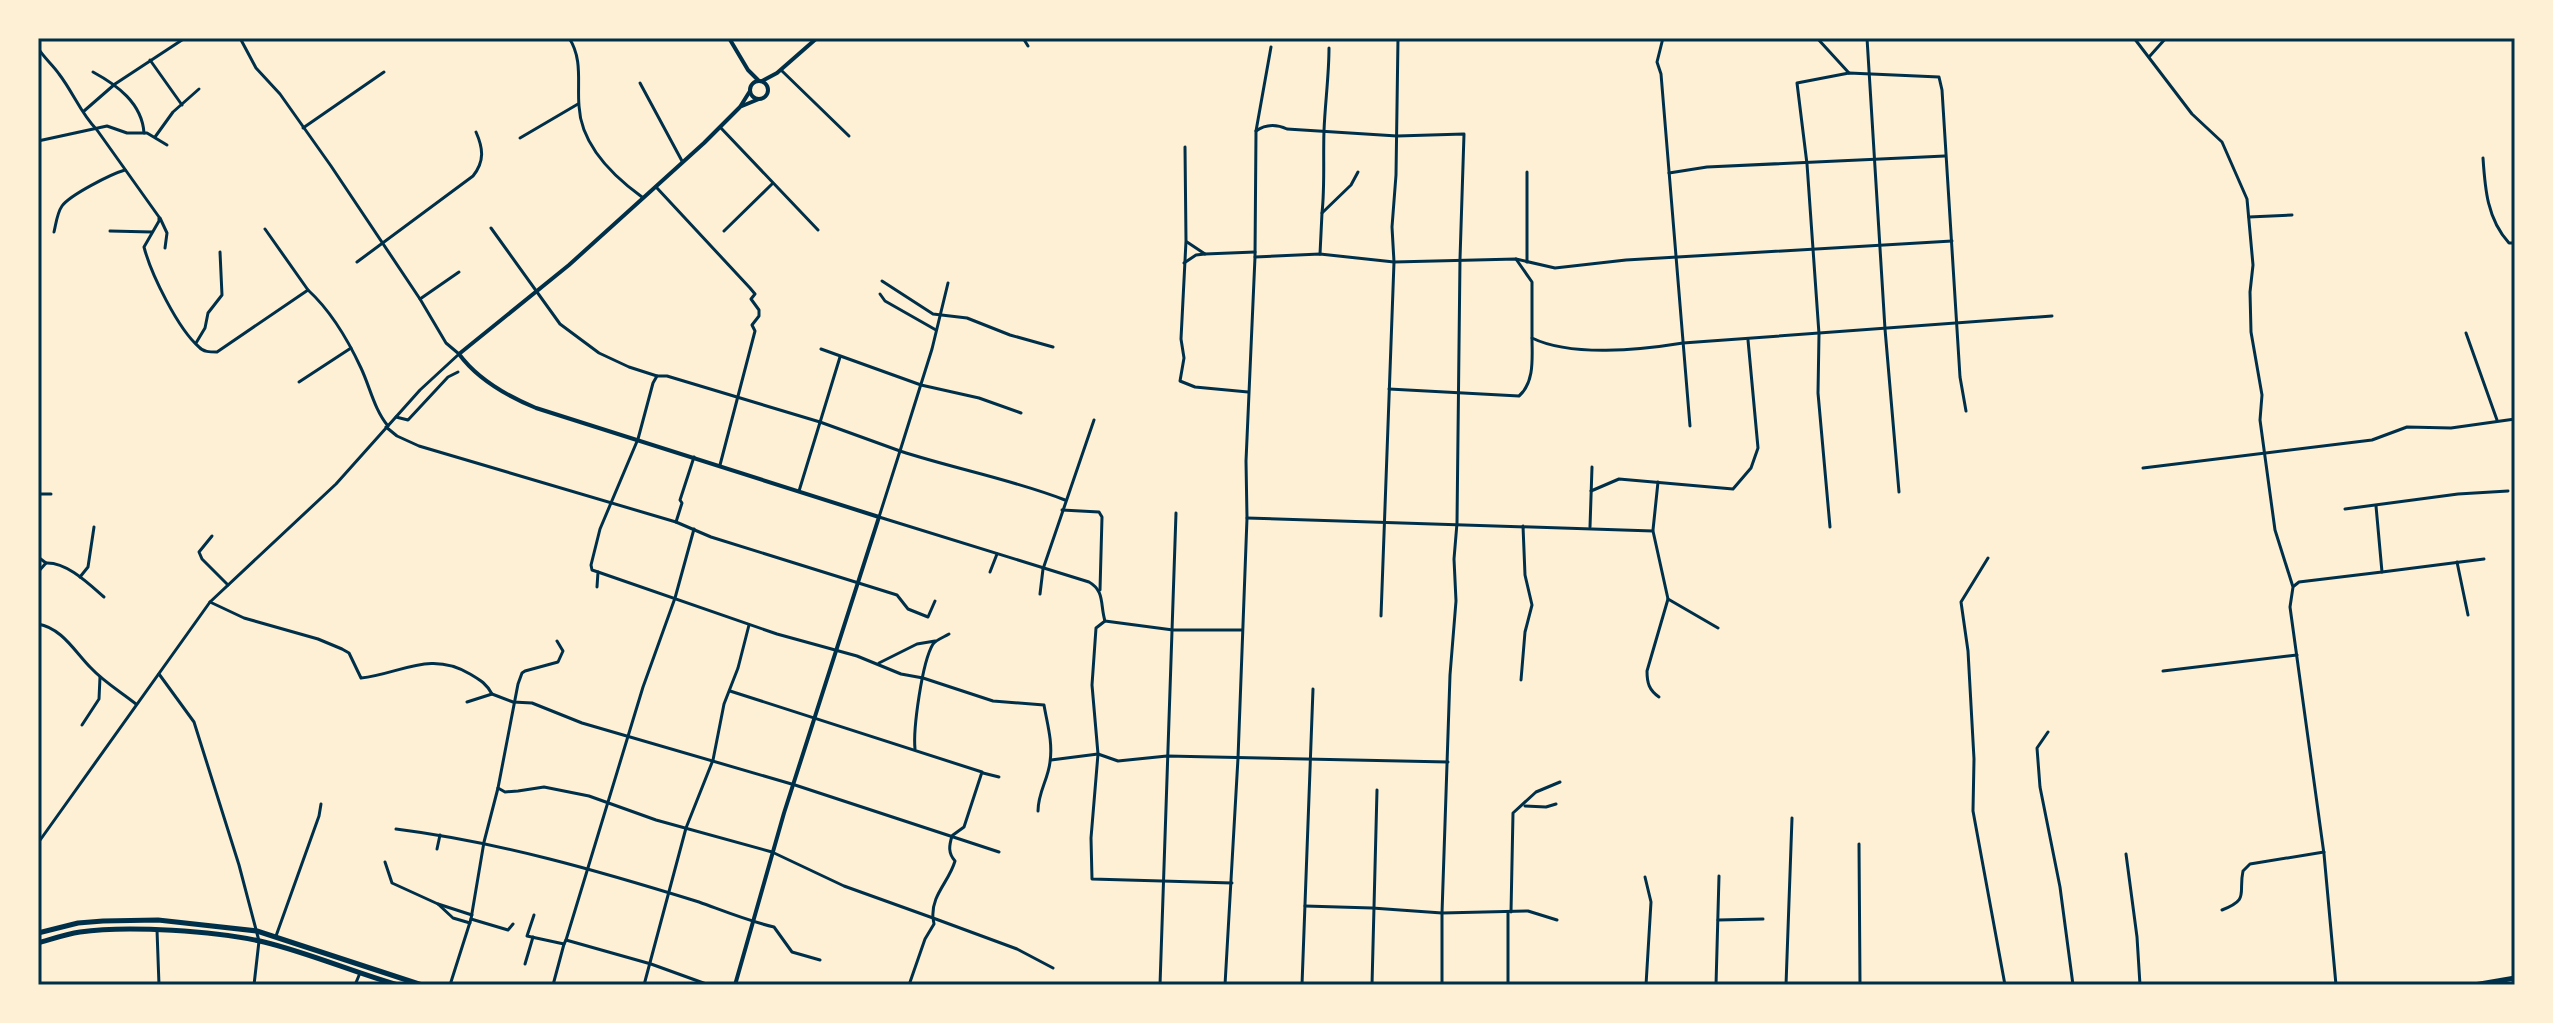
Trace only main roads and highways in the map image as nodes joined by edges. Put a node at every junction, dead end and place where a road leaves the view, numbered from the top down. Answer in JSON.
{"nodes":[{"id":1,"x":38,"y":933,"type":"edge"},
{"id":2,"x":38,"y":943,"type":"edge"},
{"id":3,"x":2515,"y":978,"type":"edge"},
{"id":4,"x":398,"y":985,"type":"edge"},
{"id":5,"x":422,"y":985,"type":"edge"},
{"id":6,"x":2474,"y":985,"type":"edge"}],
"edges":[{"from":1,"to":5,"type":"highway"},
{"from":2,"to":4,"type":"highway"},
{"from":3,"to":6,"type":"highway"}]}
